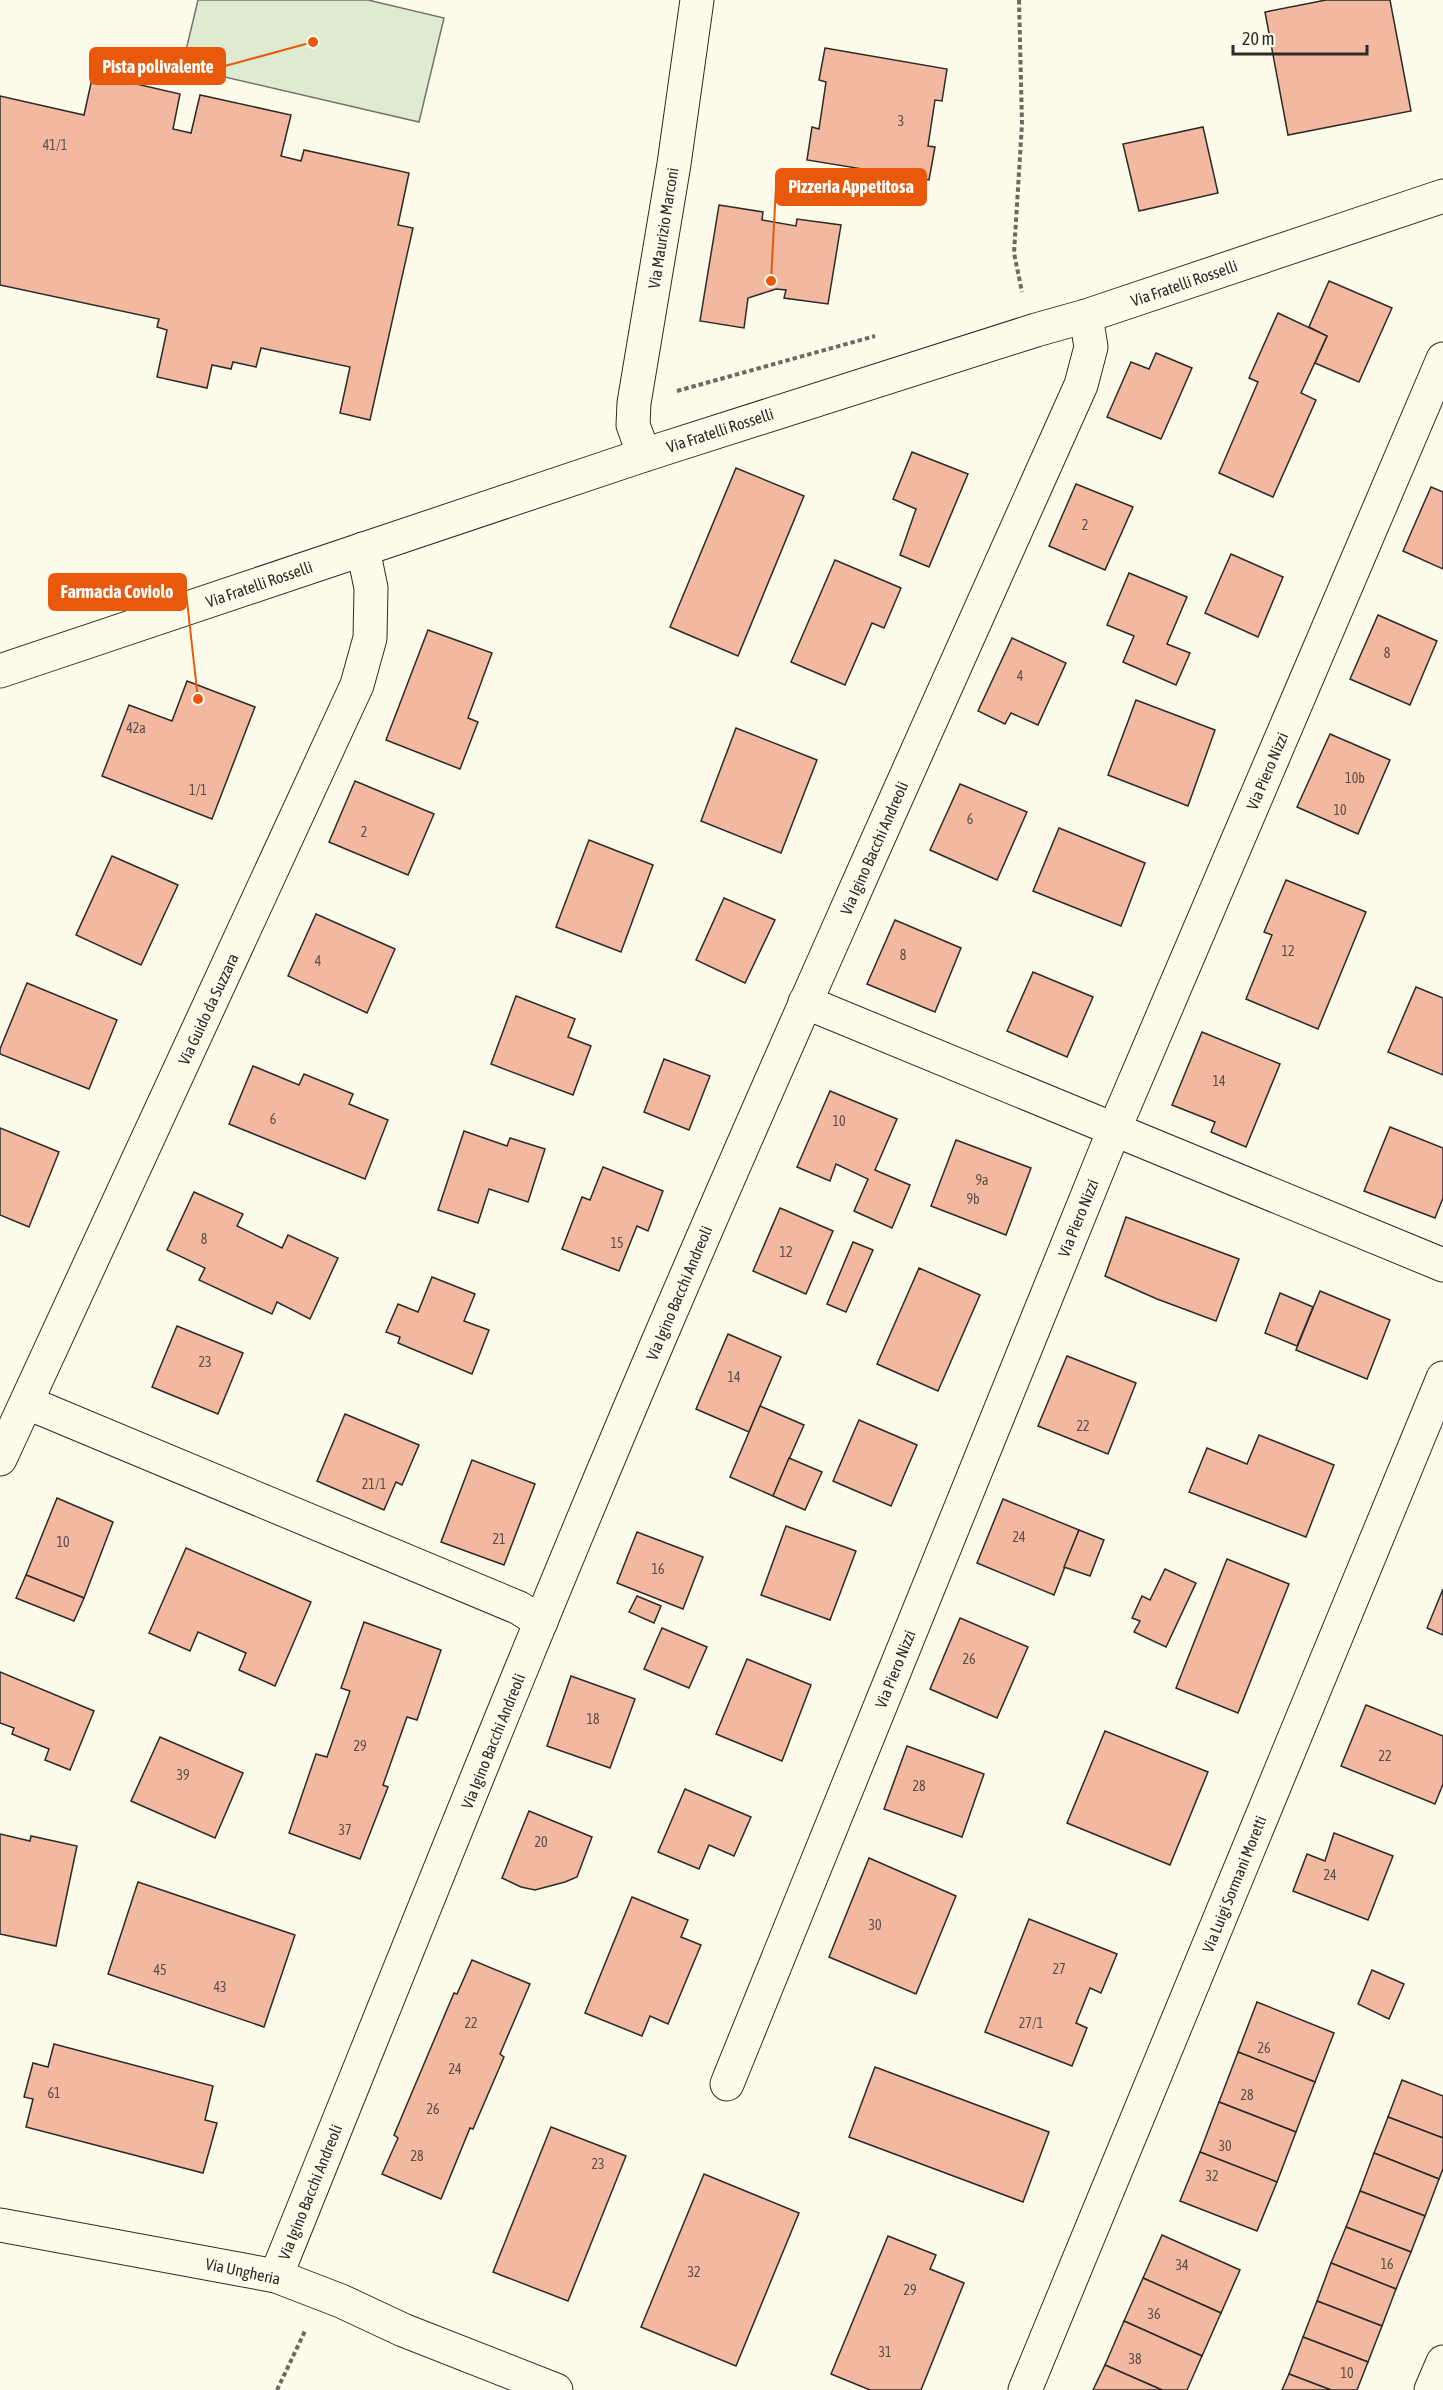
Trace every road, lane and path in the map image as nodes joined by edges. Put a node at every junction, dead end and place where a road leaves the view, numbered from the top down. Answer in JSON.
{"nodes":[{"id":1,"x":697,"y":0,"type":"edge"},
{"id":2,"x":1019,"y":0,"type":"edge"},
{"id":3,"x":1443,"y":196,"type":"edge"},
{"id":4,"x":1086,"y":316,"type":"junction"},
{"id":5,"x":1036,"y":330,"type":"junction"},
{"id":6,"x":886,"y":333,"type":"dead end"},
{"id":7,"x":1443,"y":359,"type":"edge"},
{"id":8,"x":634,"y":403,"type":"junction"},
{"id":9,"x":644,"y":455,"type":"junction"},
{"id":10,"x":363,"y":549,"type":"junction"},
{"id":11,"x":0,"y":671,"type":"edge"},
{"id":12,"x":805,"y":1002,"type":"junction"},
{"id":13,"x":1114,"y":1130,"type":"junction"},
{"id":14,"x":1443,"y":1265,"type":"edge"},
{"id":15,"x":1443,"y":1378,"type":"edge"},
{"id":16,"x":28,"y":1403,"type":"junction"},
{"id":17,"x":0,"y":1459,"type":"edge"},
{"id":18,"x":541,"y":1622,"type":"junction"},
{"id":19,"x":727,"y":2084,"type":"dead end"},
{"id":20,"x":0,"y":2225,"type":"edge"},
{"id":21,"x":110,"y":2247,"type":"junction"},
{"id":22,"x":276,"y":2276,"type":"junction"},
{"id":23,"x":315,"y":2309,"type":"junction"},
{"id":24,"x":403,"y":2330,"type":"junction"},
{"id":25,"x":1443,"y":2362,"type":"edge"},
{"id":26,"x":278,"y":2390,"type":"edge"},
{"id":27,"x":556,"y":2390,"type":"edge"},
{"id":28,"x":1025,"y":2390,"type":"edge"},
{"id":29,"x":1431,"y":2390,"type":"edge"}],
"edges":[{"from":1,"to":8,"type":"street","name":"Via Maurizio Marconi"},
{"from":2,"to":5,"type":"path"},
{"from":3,"to":4,"type":"street","name":"Via Fratelli Rosselli"},
{"from":4,"to":5,"type":"street","name":"Via Fratelli Rosselli"},
{"from":4,"to":12,"type":"street","name":"Via Igino Bacchi Andreoli"},
{"from":5,"to":9,"type":"street","name":"Via Fratelli Rosselli"},
{"from":6,"to":8,"type":"path"},
{"from":7,"to":13,"type":"street","name":"Via Piero Nizzi"},
{"from":8,"to":9,"type":"street","name":"Via Maurizio Marconi"},
{"from":9,"to":10,"type":"street","name":"Via Fratelli Rosselli"},
{"from":10,"to":11,"type":"street","name":"Via Fratelli Rosselli"},
{"from":10,"to":16,"type":"street","name":"Via Guido da Suzzara"},
{"from":12,"to":13,"type":"street"},
{"from":12,"to":18,"type":"street","name":"Via Igino Bacchi Andreoli"},
{"from":13,"to":14,"type":"street"},
{"from":13,"to":19,"type":"street","name":"Via Piero Nizzi"},
{"from":15,"to":28,"type":"street","name":"Via Luigi Sormani Moretti"},
{"from":16,"to":17,"type":"street","name":"Via Guido da Suzzara"},
{"from":16,"to":18,"type":"street"},
{"from":18,"to":22,"type":"street","name":"Via Igino Bacchi Andreoli"},
{"from":20,"to":21,"type":"street","name":"Via Ungheria"},
{"from":21,"to":22,"type":"street","name":"Via Ungheria"},
{"from":21,"to":23,"type":"street","name":"Via Ungheria"},
{"from":22,"to":24,"type":"street","name":"Via Ungheria"},
{"from":23,"to":24,"type":"street","name":"Via Ungheria"},
{"from":23,"to":26,"type":"path"},
{"from":24,"to":27,"type":"street","name":"Via Ungheria"},
{"from":25,"to":29,"type":"street"}]}
